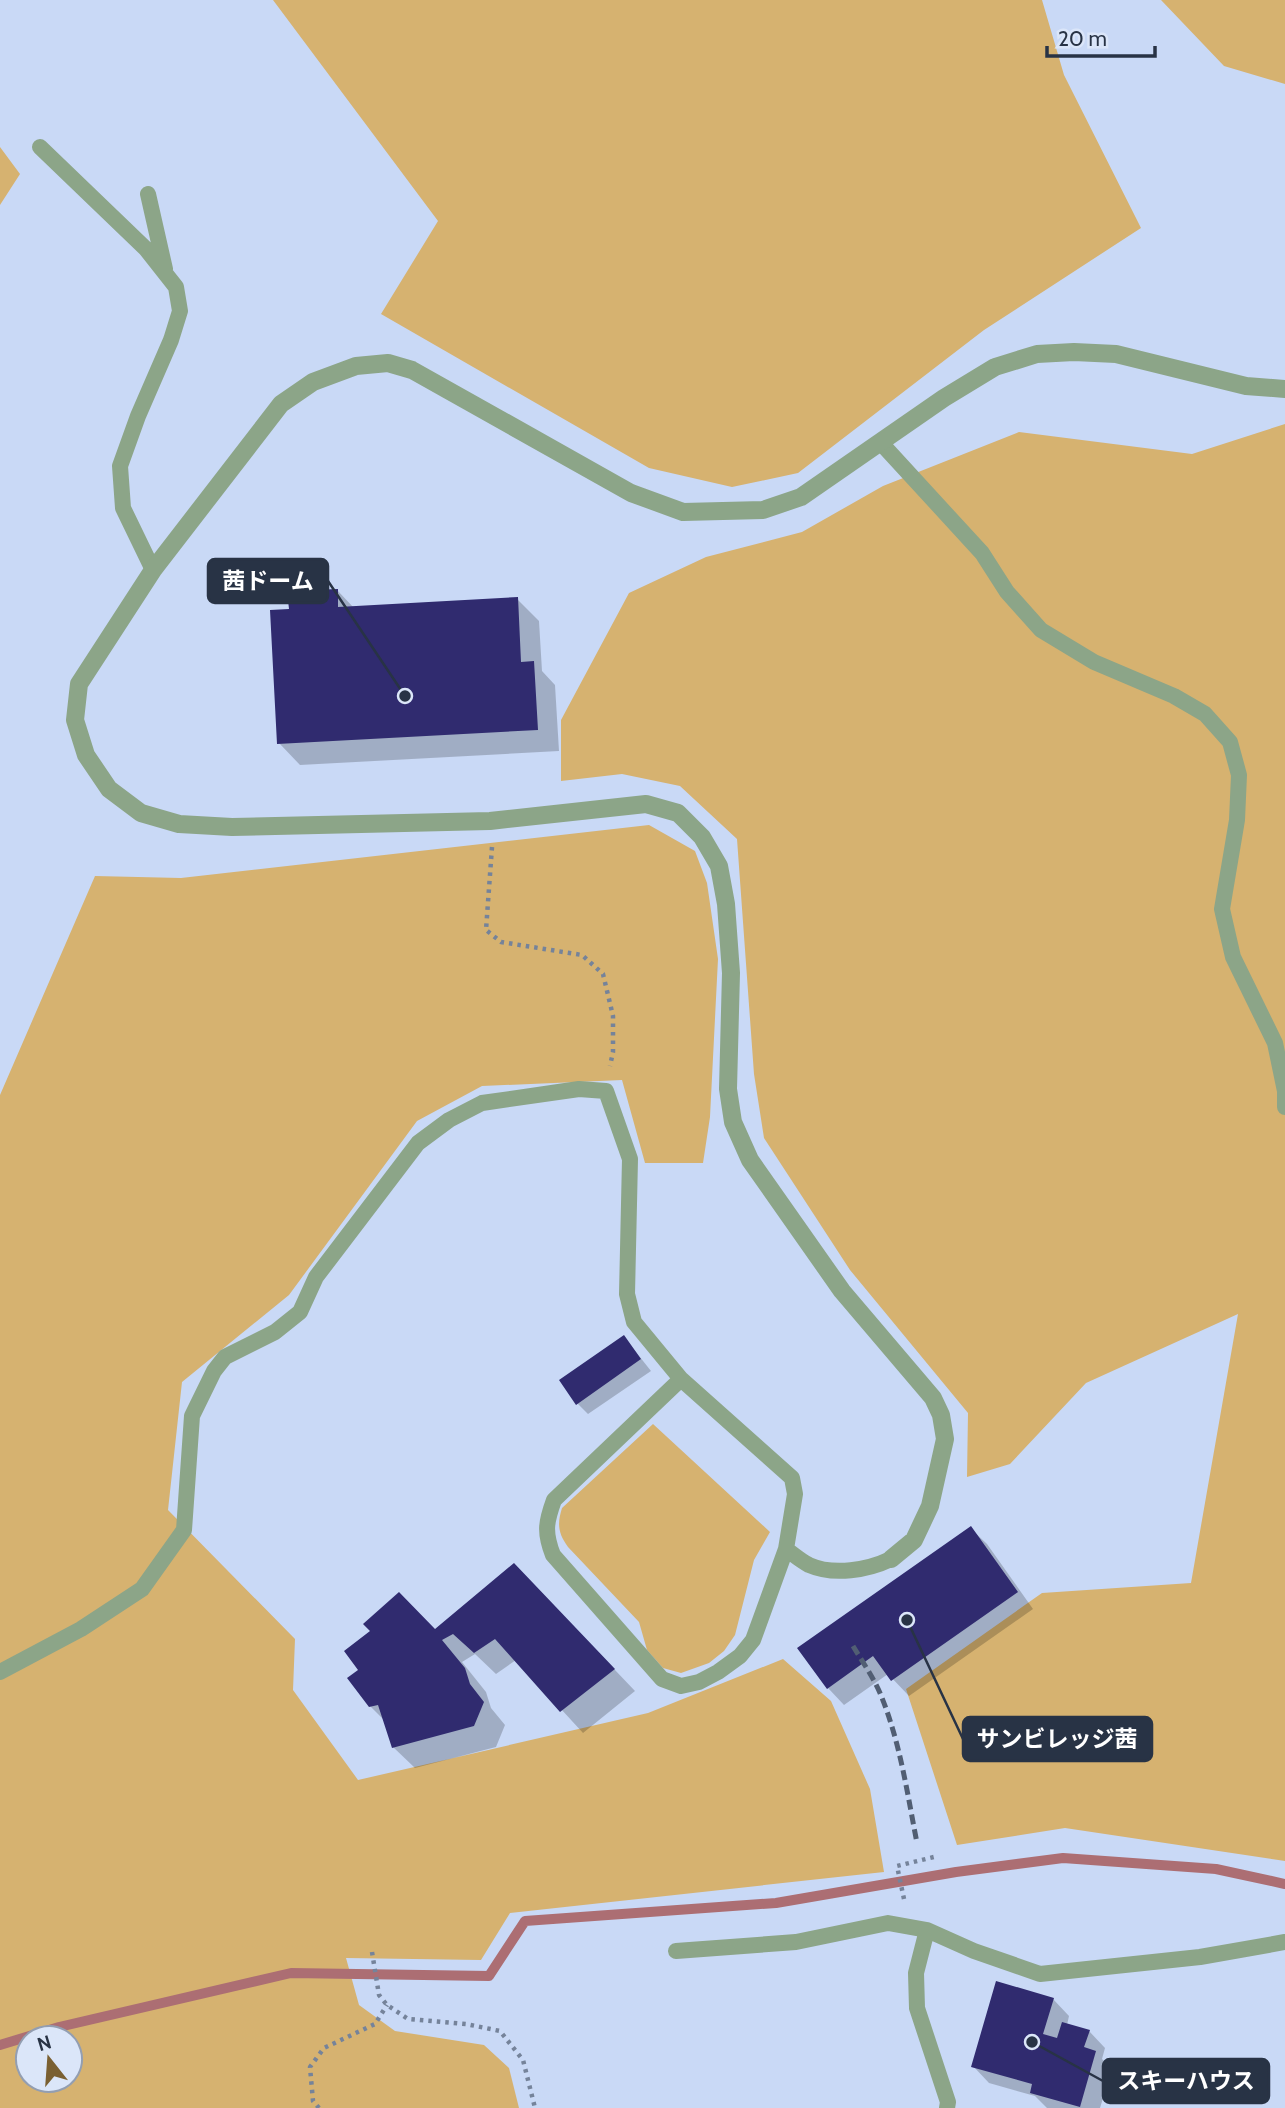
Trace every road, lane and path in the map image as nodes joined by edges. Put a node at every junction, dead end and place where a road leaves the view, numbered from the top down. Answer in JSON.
{"nodes":[{"id":1,"x":40,"y":147,"type":"dead end"},
{"id":2,"x":148,"y":194,"type":"dead end"},
{"id":3,"x":166,"y":275,"type":"junction"},
{"id":4,"x":1285,"y":389,"type":"edge"},
{"id":5,"x":881,"y":443,"type":"junction"},
{"id":6,"x":153,"y":570,"type":"junction"},
{"id":7,"x":492,"y":846,"type":"dead end"},
{"id":8,"x":606,"y":1091,"type":"junction"},
{"id":9,"x":1285,"y":1107,"type":"edge"},
{"id":10,"x":681,"y":1379,"type":"junction"},
{"id":11,"x":786,"y":1549,"type":"junction"},
{"id":12,"x":891,"y":1559,"type":"joint"},
{"id":13,"x":0,"y":1672,"type":"edge"},
{"id":14,"x":938,"y":1856,"type":"dead end"},
{"id":15,"x":905,"y":1901,"type":"dead end"},
{"id":16,"x":928,"y":1930,"type":"junction"},
{"id":17,"x":1285,"y":1942,"type":"edge"},
{"id":18,"x":676,"y":1951,"type":"dead end"},
{"id":19,"x":372,"y":1952,"type":"dead end"},
{"id":20,"x":387,"y":2005,"type":"junction"},
{"id":21,"x":319,"y":2108,"type":"edge"},
{"id":22,"x":535,"y":2108,"type":"edge"},
{"id":23,"x":947,"y":2108,"type":"edge"}],
"edges":[{"from":1,"to":3,"type":"lane"},
{"from":2,"to":3,"type":"lane"},
{"from":3,"to":6,"type":"lane"},
{"from":4,"to":5,"type":"street"},
{"from":5,"to":6,"type":"street"},
{"from":5,"to":9,"type":"lane"},
{"from":6,"to":12,"type":"street"},
{"from":7,"to":8,"type":"path"},
{"from":8,"to":10,"type":"lane"},
{"from":8,"to":13,"type":"lane"},
{"from":10,"to":11,"type":"lane"},
{"from":10,"to":11,"type":"lane"},
{"from":11,"to":12,"type":"lane"},
{"from":14,"to":15,"type":"path"},
{"from":16,"to":17,"type":"lane"},
{"from":16,"to":18,"type":"lane"},
{"from":16,"to":23,"type":"lane"},
{"from":19,"to":20,"type":"path"},
{"from":20,"to":21,"type":"path"},
{"from":20,"to":22,"type":"path"}]}
